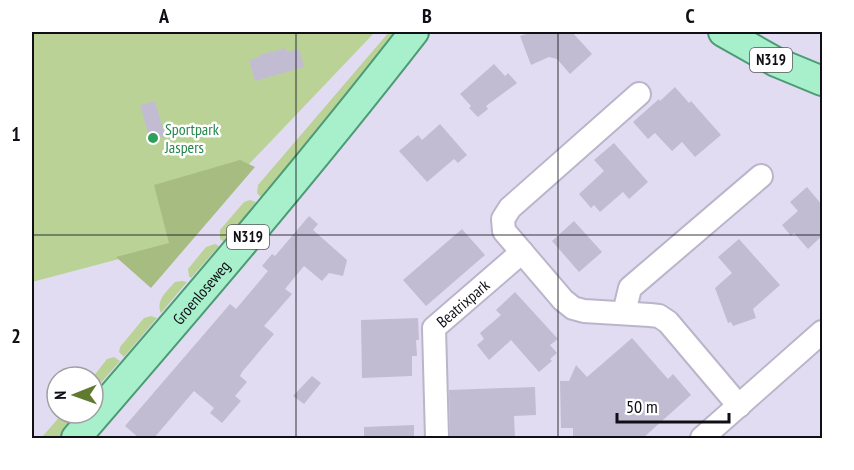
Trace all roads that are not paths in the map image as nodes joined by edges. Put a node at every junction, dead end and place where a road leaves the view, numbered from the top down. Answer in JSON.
{"nodes":[{"id":1,"x":414,"y":32,"type":"edge"},
{"id":2,"x":723,"y":32,"type":"edge"},
{"id":3,"x":822,"y":81,"type":"edge"},
{"id":4,"x":639,"y":94,"type":"dead end"},
{"id":5,"x":761,"y":176,"type":"dead end"},
{"id":6,"x":522,"y":252,"type":"junction"},
{"id":7,"x":624,"y":313,"type":"junction"},
{"id":8,"x":822,"y":332,"type":"edge"},
{"id":9,"x":739,"y":406,"type":"junction"},
{"id":10,"x":76,"y":438,"type":"edge"},
{"id":11,"x":436,"y":438,"type":"edge"},
{"id":12,"x":702,"y":438,"type":"edge"}],
"edges":[{"from":1,"to":10,"type":"main road","name":"Groenloseweg","number":"N319"},
{"from":2,"to":3,"type":"main road","number":"N319"},
{"from":4,"to":6,"type":"street"},
{"from":5,"to":7,"type":"street"},
{"from":6,"to":7,"type":"street"},
{"from":6,"to":11,"type":"street","name":"Beatrixpark"},
{"from":7,"to":9,"type":"street"},
{"from":8,"to":9,"type":"street"},
{"from":9,"to":12,"type":"street"}]}
